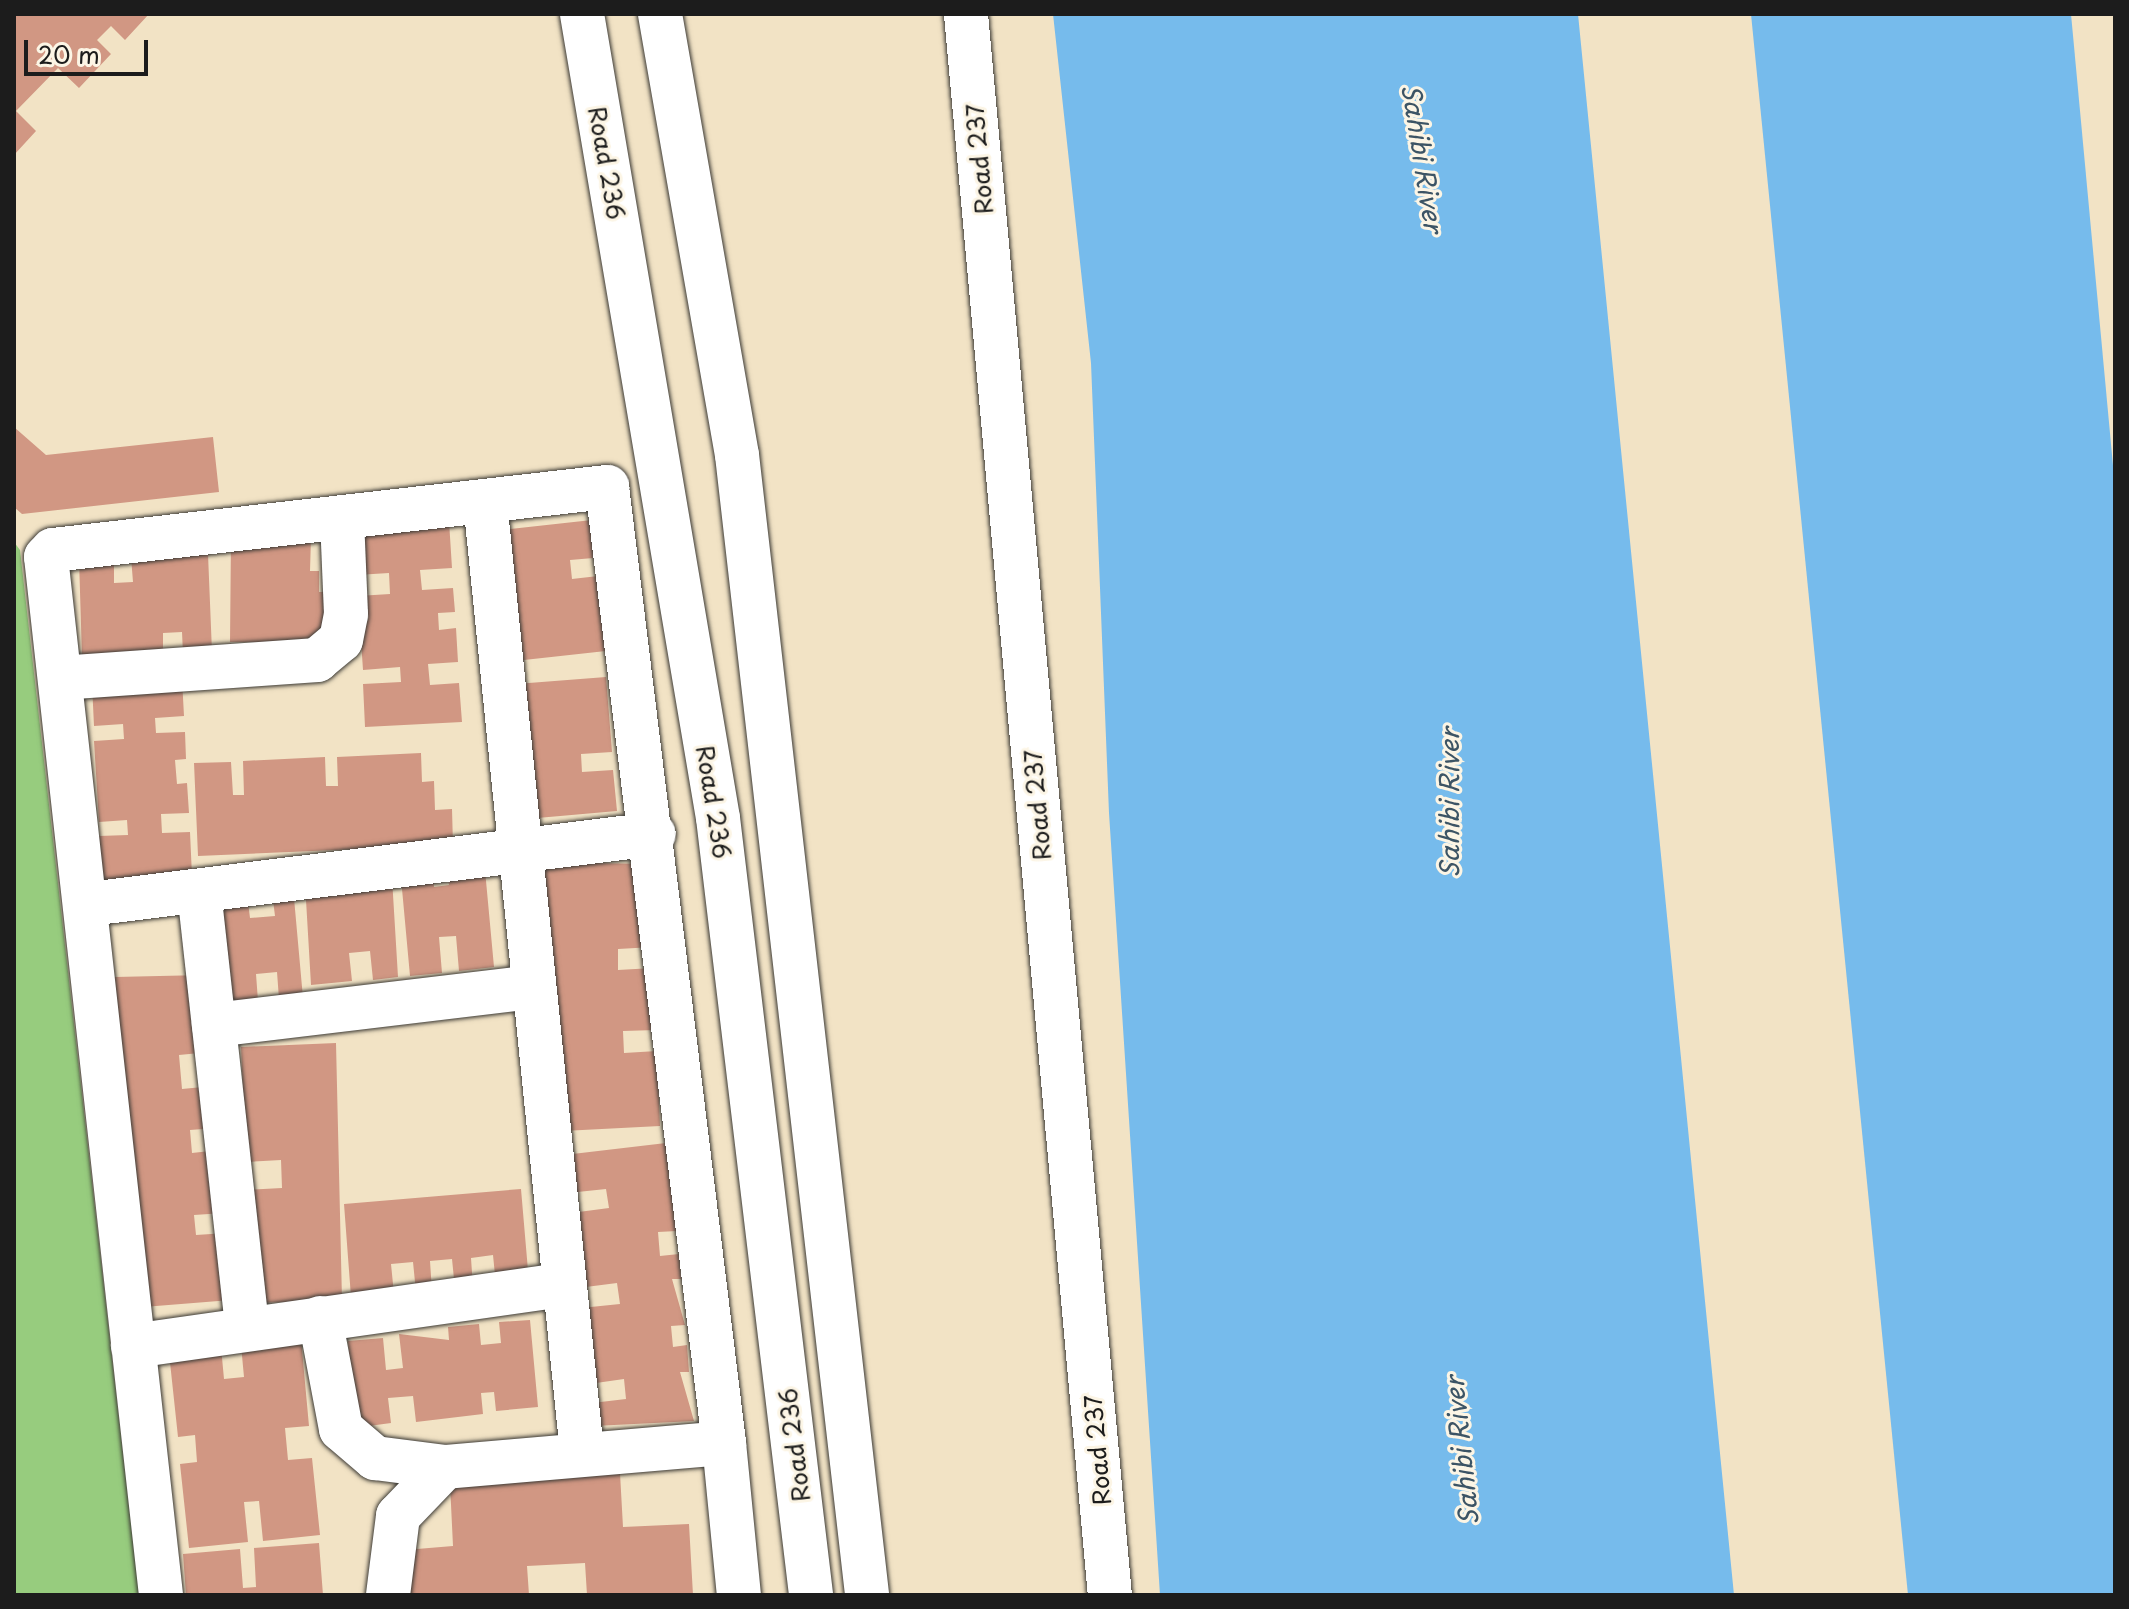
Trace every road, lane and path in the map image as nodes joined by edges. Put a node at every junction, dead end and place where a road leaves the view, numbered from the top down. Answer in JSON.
{"nodes":[{"id":1,"x":582,"y":14,"type":"edge"},
{"id":2,"x":660,"y":14,"type":"edge"},
{"id":3,"x":966,"y":14,"type":"edge"},
{"id":4,"x":485,"y":501,"type":"junction"},
{"id":5,"x":342,"y":518,"type":"junction"},
{"id":6,"x":60,"y":678,"type":"junction"},
{"id":7,"x":654,"y":834,"type":"junction"},
{"id":8,"x":521,"y":853,"type":"junction"},
{"id":9,"x":199,"y":891,"type":"junction"},
{"id":10,"x":89,"y":904,"type":"junction"},
{"id":11,"x":534,"y":987,"type":"junction"},
{"id":12,"x":214,"y":1025,"type":"junction"},
{"id":13,"x":562,"y":1285,"type":"junction"},
{"id":14,"x":320,"y":1318,"type":"junction"},
{"id":15,"x":247,"y":1328,"type":"junction"},
{"id":16,"x":133,"y":1346,"type":"junction"},
{"id":17,"x":724,"y":1443,"type":"junction"},
{"id":18,"x":582,"y":1453,"type":"junction"},
{"id":19,"x":445,"y":1467,"type":"junction"},
{"id":20,"x":161,"y":1595,"type":"edge"},
{"id":21,"x":388,"y":1595,"type":"edge"},
{"id":22,"x":739,"y":1595,"type":"edge"},
{"id":23,"x":811,"y":1595,"type":"edge"},
{"id":24,"x":867,"y":1595,"type":"edge"},
{"id":25,"x":1110,"y":1595,"type":"edge"}],
"edges":[{"from":1,"to":23,"type":"street","name":"Road 236"},
{"from":2,"to":24,"type":"street"},
{"from":3,"to":25,"type":"street","name":"Road 237"},
{"from":4,"to":5,"type":"street"},
{"from":4,"to":7,"type":"street"},
{"from":4,"to":8,"type":"street"},
{"from":5,"to":6,"type":"street"},
{"from":5,"to":6,"type":"street"},
{"from":6,"to":10,"type":"street"},
{"from":7,"to":8,"type":"street"},
{"from":7,"to":17,"type":"street"},
{"from":8,"to":9,"type":"street"},
{"from":8,"to":11,"type":"street"},
{"from":9,"to":10,"type":"street"},
{"from":9,"to":12,"type":"street"},
{"from":10,"to":16,"type":"street"},
{"from":11,"to":12,"type":"street"},
{"from":11,"to":13,"type":"street"},
{"from":12,"to":15,"type":"street"},
{"from":13,"to":14,"type":"street"},
{"from":13,"to":18,"type":"street"},
{"from":14,"to":15,"type":"street"},
{"from":14,"to":19,"type":"street"},
{"from":15,"to":16,"type":"street"},
{"from":16,"to":20,"type":"street"},
{"from":17,"to":18,"type":"street"},
{"from":17,"to":22,"type":"street"},
{"from":18,"to":19,"type":"street"},
{"from":19,"to":21,"type":"street"}]}
